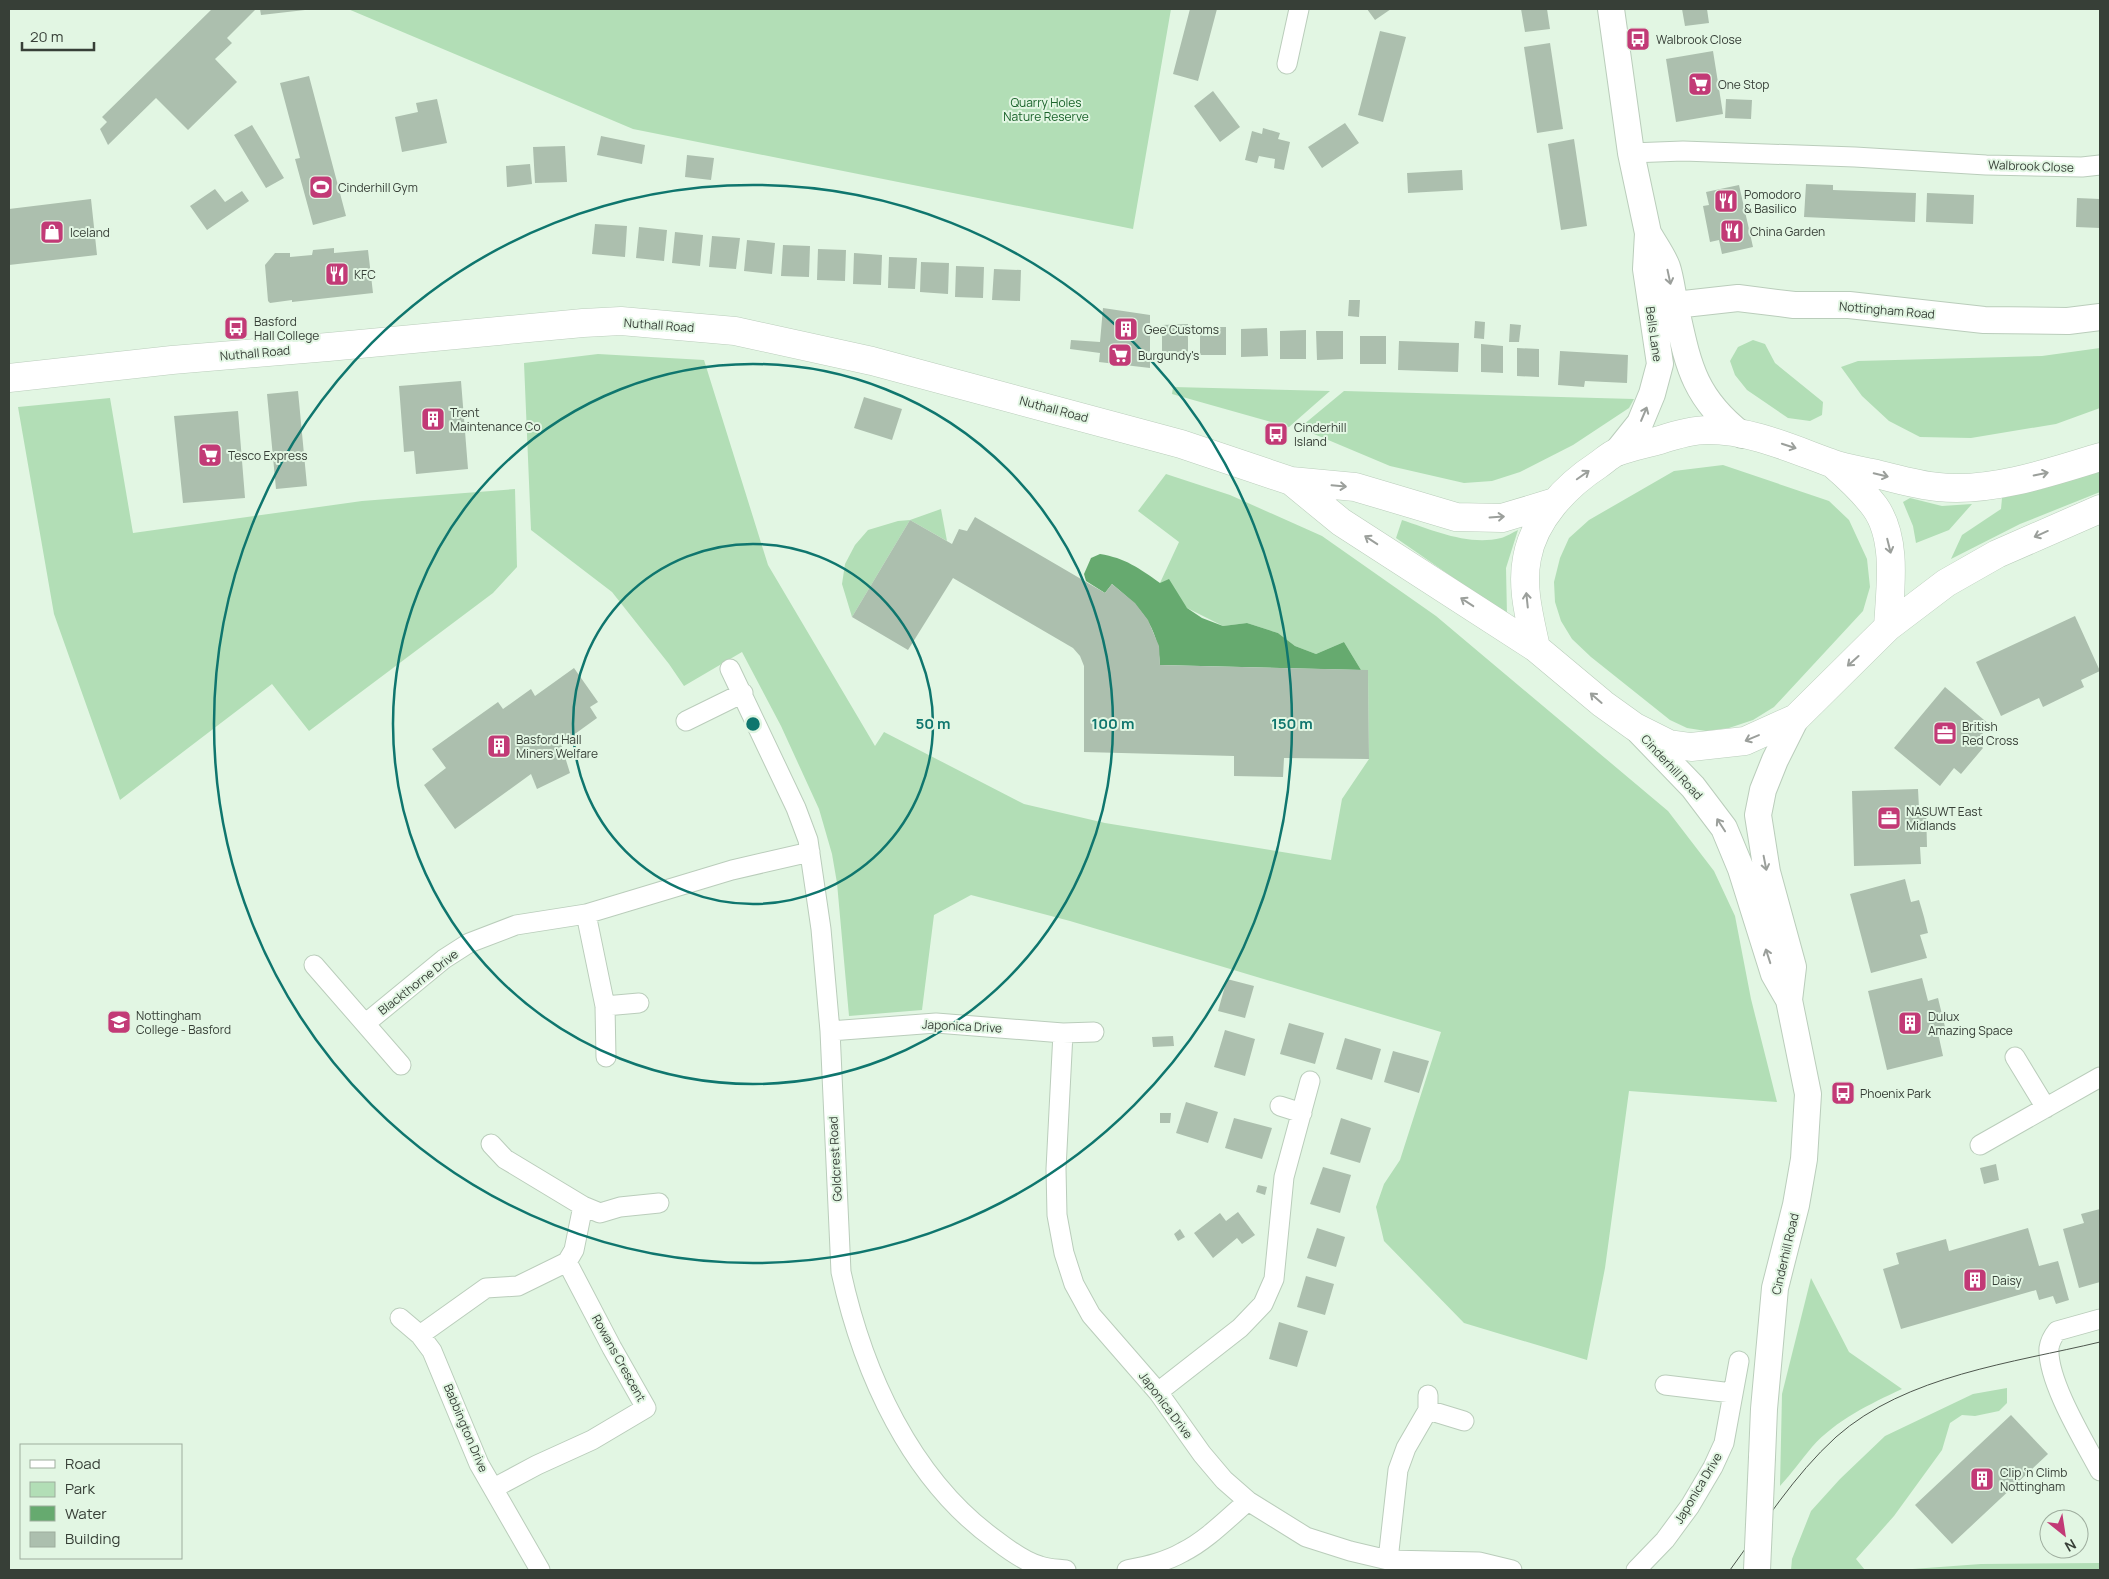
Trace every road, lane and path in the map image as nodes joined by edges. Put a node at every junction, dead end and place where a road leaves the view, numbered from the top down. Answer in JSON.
{"nodes":[{"id":1,"x":1299,"y":9,"type":"edge"},
{"id":2,"x":1611,"y":9,"type":"edge"},
{"id":3,"x":1287,"y":64,"type":"dead end"},
{"id":4,"x":1631,"y":153,"type":"junction"},
{"id":5,"x":2100,"y":165,"type":"edge"},
{"id":6,"x":1648,"y":233,"type":"junction"},
{"id":7,"x":1675,"y":305,"type":"junction"},
{"id":8,"x":2100,"y":317,"type":"edge"},
{"id":9,"x":9,"y":378,"type":"edge"},
{"id":10,"x":1742,"y":435,"type":"junction"},
{"id":11,"x":1616,"y":452,"type":"junction"},
{"id":12,"x":2100,"y":457,"type":"edge"},
{"id":13,"x":1833,"y":464,"type":"junction"},
{"id":14,"x":1291,"y":481,"type":"junction"},
{"id":15,"x":1555,"y":502,"type":"junction"},
{"id":16,"x":2100,"y":509,"type":"edge"},
{"id":17,"x":1888,"y":627,"type":"junction"},
{"id":18,"x":1536,"y":648,"type":"junction"},
{"id":19,"x":730,"y":669,"type":"dead end"},
{"id":20,"x":743,"y":693,"type":"junction"},
{"id":21,"x":1796,"y":718,"type":"junction"},
{"id":22,"x":686,"y":721,"type":"dead end"},
{"id":23,"x":1635,"y":727,"type":"junction"},
{"id":24,"x":810,"y":852,"type":"junction"},
{"id":25,"x":586,"y":914,"type":"junction"},
{"id":26,"x":314,"y":965,"type":"dead end"},
{"id":27,"x":1789,"y":1000,"type":"junction"},
{"id":28,"x":639,"y":1003,"type":"dead end"},
{"id":29,"x":604,"y":1006,"type":"junction"},
{"id":30,"x":366,"y":1023,"type":"junction"},
{"id":31,"x":830,"y":1031,"type":"junction"},
{"id":32,"x":1094,"y":1032,"type":"dead end"},
{"id":33,"x":1063,"y":1033,"type":"junction"},
{"id":34,"x":606,"y":1057,"type":"dead end"},
{"id":35,"x":2015,"y":1057,"type":"dead end"},
{"id":36,"x":400,"y":1065,"type":"dead end"},
{"id":37,"x":2100,"y":1077,"type":"edge"},
{"id":38,"x":1310,"y":1081,"type":"dead end"},
{"id":39,"x":1280,"y":1106,"type":"dead end"},
{"id":40,"x":2046,"y":1108,"type":"junction"},
{"id":41,"x":1302,"y":1113,"type":"junction"},
{"id":42,"x":491,"y":1144,"type":"dead end"},
{"id":43,"x":1980,"y":1145,"type":"dead end"},
{"id":44,"x":659,"y":1203,"type":"dead end"},
{"id":45,"x":583,"y":1206,"type":"junction"},
{"id":46,"x":567,"y":1262,"type":"junction"},
{"id":47,"x":400,"y":1318,"type":"dead end"},
{"id":48,"x":2100,"y":1318,"type":"edge"},
{"id":49,"x":420,"y":1335,"type":"junction"},
{"id":50,"x":1739,"y":1361,"type":"dead end"},
{"id":51,"x":1665,"y":1385,"type":"dead end"},
{"id":52,"x":1158,"y":1392,"type":"junction"},
{"id":53,"x":1732,"y":1393,"type":"junction"},
{"id":54,"x":1464,"y":1421,"type":"dead end"},
{"id":55,"x":2100,"y":1471,"type":"edge"},
{"id":56,"x":494,"y":1488,"type":"junction"},
{"id":57,"x":1248,"y":1501,"type":"junction"},
{"id":58,"x":1388,"y":1560,"type":"junction"},
{"id":59,"x":1039,"y":1568,"type":"edge"},
{"id":60,"x":540,"y":1570,"type":"edge"},
{"id":61,"x":1066,"y":1570,"type":"edge"},
{"id":62,"x":1127,"y":1570,"type":"edge"},
{"id":63,"x":1512,"y":1570,"type":"edge"},
{"id":64,"x":1636,"y":1570,"type":"edge"},
{"id":65,"x":1757,"y":1570,"type":"edge"}],
"edges":[{"from":1,"to":3,"type":"street"},
{"from":2,"to":4,"type":"street","name":"Bells Lane"},
{"from":4,"to":5,"type":"street","name":"Walbrook Close"},
{"from":4,"to":6,"type":"street","name":"Bells Lane"},
{"from":6,"to":7,"type":"street","name":"Bells Lane","one_way":true},
{"from":11,"to":6,"type":"street","name":"Bells Lane","one_way":true},
{"from":7,"to":8,"type":"street","name":"Nottingham Road"},
{"from":7,"to":10,"type":"street","name":"Bells Lane"},
{"from":9,"to":14,"type":"highway","name":"Nuthall Road"},
{"from":10,"to":11,"type":"highway"},
{"from":10,"to":13,"type":"highway","one_way":true},
{"from":15,"to":11,"type":"highway","one_way":true},
{"from":13,"to":12,"type":"highway","one_way":true},
{"from":13,"to":17,"type":"highway","one_way":true},
{"from":14,"to":15,"type":"highway","one_way":true},
{"from":18,"to":14,"type":"highway","one_way":true},
{"from":18,"to":15,"type":"highway","one_way":true},
{"from":16,"to":17,"type":"highway","one_way":true},
{"from":17,"to":21,"type":"highway","one_way":true},
{"from":23,"to":18,"type":"highway","one_way":true},
{"from":19,"to":20,"type":"street","name":"Goldcrest Road"},
{"from":20,"to":22,"type":"street"},
{"from":20,"to":24,"type":"street","name":"Goldcrest Road"},
{"from":21,"to":23,"type":"highway","one_way":true},
{"from":21,"to":27,"type":"street","name":"Cinderhill Road","one_way":true},
{"from":27,"to":23,"type":"street","name":"Cinderhill Road","one_way":true},
{"from":24,"to":25,"type":"street","name":"Blackthorne Drive"},
{"from":24,"to":31,"type":"street","name":"Goldcrest Road"},
{"from":25,"to":29,"type":"street"},
{"from":25,"to":30,"type":"street","name":"Blackthorne Drive"},
{"from":26,"to":30,"type":"street","name":"Blackthorne Drive"},
{"from":27,"to":65,"type":"street","name":"Cinderhill Road","bridge":true},
{"from":28,"to":29,"type":"street"},
{"from":29,"to":34,"type":"street"},
{"from":30,"to":36,"type":"street","name":"Blackthorne Drive"},
{"from":31,"to":33,"type":"street","name":"Japonica Drive"},
{"from":31,"to":59,"type":"street","name":"Goldcrest Road"},
{"from":32,"to":33,"type":"street","name":"Japonica Drive"},
{"from":33,"to":52,"type":"street","name":"Japonica Drive"},
{"from":35,"to":40,"type":"street"},
{"from":37,"to":40,"type":"street"},
{"from":38,"to":41,"type":"street"},
{"from":39,"to":41,"type":"street"},
{"from":40,"to":43,"type":"street"},
{"from":41,"to":52,"type":"street"},
{"from":42,"to":45,"type":"street"},
{"from":44,"to":45,"type":"street"},
{"from":45,"to":46,"type":"street"},
{"from":46,"to":49,"type":"street"},
{"from":46,"to":56,"type":"street","name":"Rowans Crescent"},
{"from":47,"to":49,"type":"street","name":"Babbington Drive"},
{"from":48,"to":55,"type":"street"},
{"from":49,"to":56,"type":"street","name":"Babbington Drive"},
{"from":50,"to":53,"type":"street","name":"Japonica Drive"},
{"from":51,"to":53,"type":"street"},
{"from":52,"to":57,"type":"street","name":"Japonica Drive"},
{"from":53,"to":64,"type":"street","name":"Japonica Drive"},
{"from":54,"to":58,"type":"street"},
{"from":56,"to":60,"type":"street","name":"Babbington Drive"},
{"from":57,"to":58,"type":"street","name":"Japonica Drive"},
{"from":57,"to":62,"type":"street"},
{"from":58,"to":63,"type":"street","name":"Japonica Drive"},
{"from":59,"to":61,"type":"street","name":"Goldcrest Road"}]}
